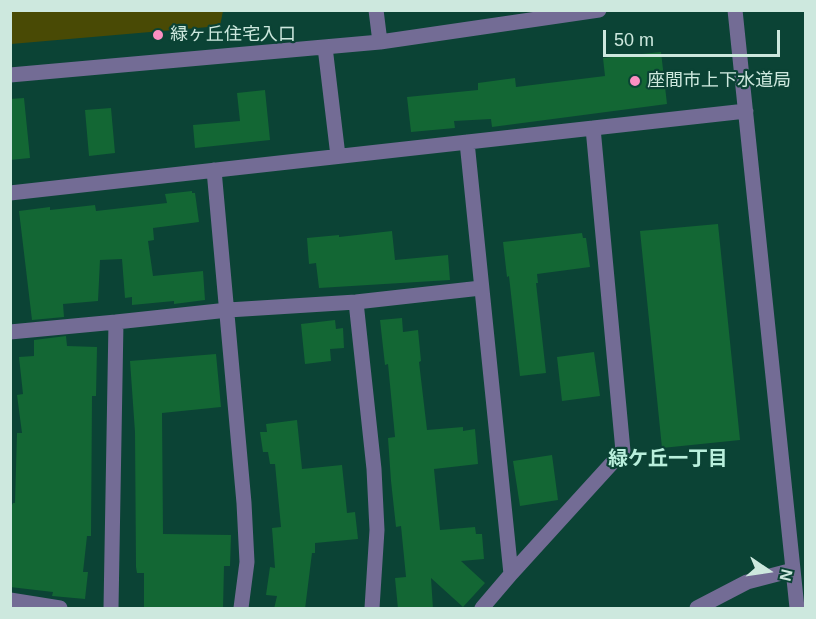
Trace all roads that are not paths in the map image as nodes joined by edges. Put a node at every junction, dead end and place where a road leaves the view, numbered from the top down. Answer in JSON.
{"nodes":[{"id":1,"x":376,"y":10,"type":"edge"},
{"id":2,"x":599,"y":10,"type":"edge"},
{"id":3,"x":735,"y":10,"type":"edge"},
{"id":4,"x":524,"y":16,"type":"edge"},
{"id":5,"x":380,"y":42,"type":"junction"},
{"id":6,"x":325,"y":47,"type":"junction"},
{"id":7,"x":10,"y":75,"type":"edge"},
{"id":8,"x":746,"y":111,"type":"junction"},
{"id":9,"x":593,"y":128,"type":"junction"},
{"id":10,"x":467,"y":142,"type":"junction"},
{"id":11,"x":338,"y":156,"type":"junction"},
{"id":12,"x":214,"y":170,"type":"junction"},
{"id":13,"x":10,"y":193,"type":"edge"},
{"id":14,"x":481,"y":288,"type":"junction"},
{"id":15,"x":356,"y":302,"type":"junction"},
{"id":16,"x":228,"y":310,"type":"junction"},
{"id":17,"x":116,"y":322,"type":"junction"},
{"id":18,"x":10,"y":332,"type":"edge"},
{"id":19,"x":793,"y":570,"type":"junction"},
{"id":20,"x":511,"y":574,"type":"junction"},
{"id":21,"x":10,"y":600,"type":"edge"},
{"id":22,"x":60,"y":609,"type":"edge"},
{"id":23,"x":111,"y":609,"type":"edge"},
{"id":24,"x":241,"y":609,"type":"edge"},
{"id":25,"x":372,"y":609,"type":"edge"},
{"id":26,"x":482,"y":609,"type":"edge"},
{"id":27,"x":697,"y":609,"type":"edge"},
{"id":28,"x":797,"y":609,"type":"edge"}],
"edges":[{"from":1,"to":5,"type":"street"},
{"from":2,"to":4,"type":"street"},
{"from":3,"to":8,"type":"street"},
{"from":4,"to":5,"type":"street"},
{"from":5,"to":6,"type":"street"},
{"from":6,"to":7,"type":"street"},
{"from":6,"to":11,"type":"street"},
{"from":8,"to":9,"type":"street"},
{"from":8,"to":19,"type":"street"},
{"from":9,"to":10,"type":"street"},
{"from":9,"to":20,"type":"street"},
{"from":10,"to":11,"type":"street"},
{"from":10,"to":14,"type":"street"},
{"from":11,"to":12,"type":"street"},
{"from":12,"to":13,"type":"street"},
{"from":12,"to":16,"type":"street"},
{"from":14,"to":15,"type":"street"},
{"from":14,"to":20,"type":"street"},
{"from":15,"to":16,"type":"street"},
{"from":15,"to":25,"type":"street"},
{"from":16,"to":17,"type":"street"},
{"from":16,"to":24,"type":"street"},
{"from":17,"to":18,"type":"street"},
{"from":17,"to":23,"type":"street"},
{"from":19,"to":27,"type":"street"},
{"from":19,"to":28,"type":"street"},
{"from":20,"to":26,"type":"street"},
{"from":21,"to":22,"type":"street"}]}
